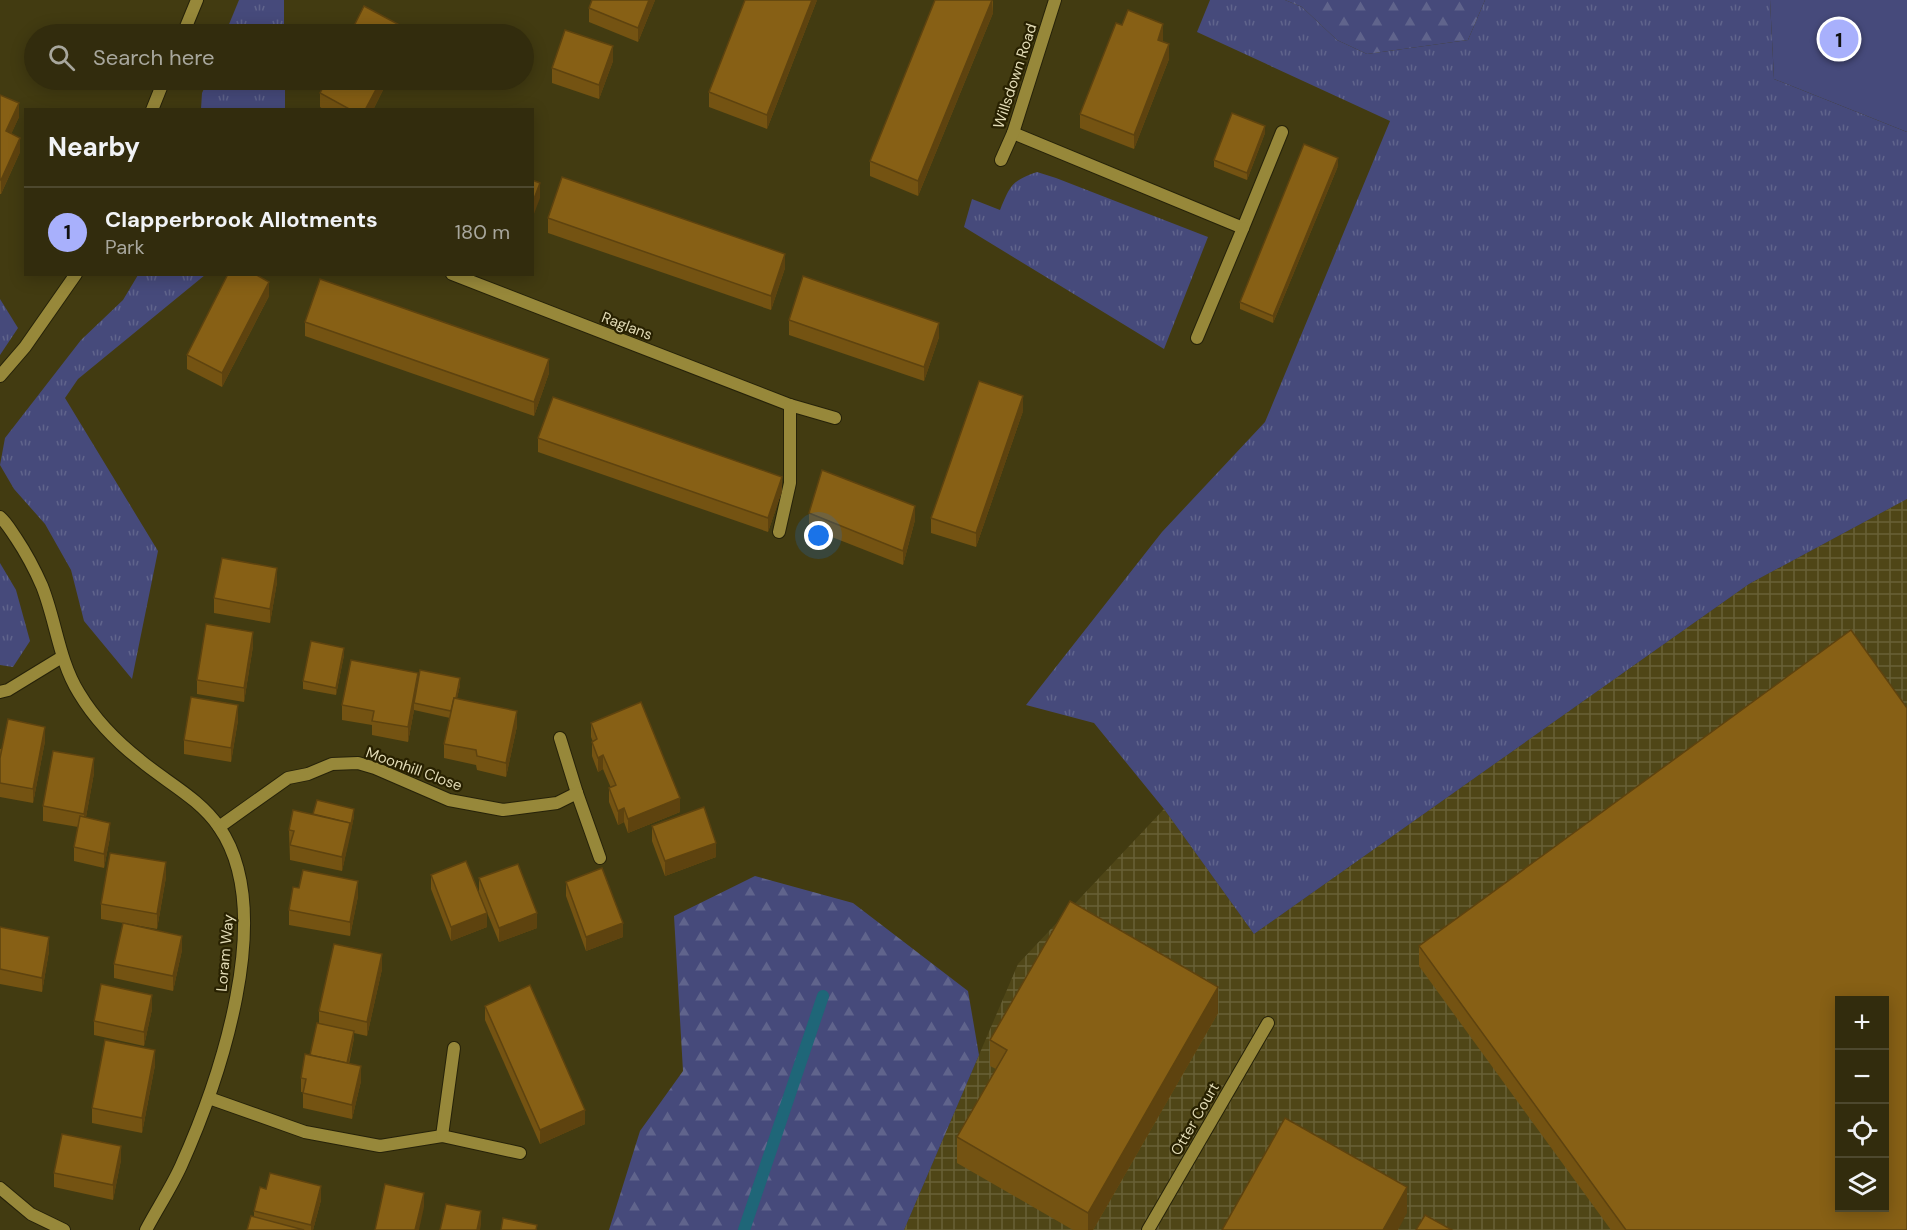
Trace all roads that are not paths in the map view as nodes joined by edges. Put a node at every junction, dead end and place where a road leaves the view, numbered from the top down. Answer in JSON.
{"nodes":[{"id":1,"x":197,"y":0,"type":"edge"},
{"id":2,"x":1055,"y":0,"type":"edge"},
{"id":3,"x":187,"y":24,"type":"edge"},
{"id":4,"x":160,"y":90,"type":"edge"},
{"id":5,"x":153,"y":108,"type":"edge"},
{"id":6,"x":1281,"y":132,"type":"dead end"},
{"id":7,"x":1013,"y":133,"type":"junction"},
{"id":8,"x":1001,"y":160,"type":"dead end"},
{"id":9,"x":1243,"y":228,"type":"junction"},
{"id":10,"x":75,"y":276,"type":"edge"},
{"id":11,"x":457,"y":276,"type":"edge"},
{"id":12,"x":1197,"y":338,"type":"dead end"},
{"id":13,"x":0,"y":376,"type":"edge"},
{"id":14,"x":790,"y":405,"type":"junction"},
{"id":15,"x":835,"y":418,"type":"dead end"},
{"id":16,"x":0,"y":517,"type":"edge"},
{"id":17,"x":779,"y":532,"type":"dead end"},
{"id":18,"x":63,"y":657,"type":"junction"},
{"id":19,"x":0,"y":692,"type":"edge"},
{"id":20,"x":560,"y":738,"type":"dead end"},
{"id":21,"x":577,"y":793,"type":"junction"},
{"id":22,"x":219,"y":827,"type":"junction"},
{"id":23,"x":600,"y":858,"type":"dead end"},
{"id":24,"x":1268,"y":1023,"type":"dead end"},
{"id":25,"x":454,"y":1048,"type":"dead end"},
{"id":26,"x":209,"y":1098,"type":"junction"},
{"id":27,"x":442,"y":1136,"type":"junction"},
{"id":28,"x":520,"y":1153,"type":"dead end"},
{"id":29,"x":0,"y":1188,"type":"edge"},
{"id":30,"x":64,"y":1230,"type":"edge"},
{"id":31,"x":146,"y":1230,"type":"edge"},
{"id":32,"x":1148,"y":1230,"type":"edge"}],
"edges":[{"from":1,"to":3,"type":"street"},
{"from":2,"to":7,"type":"street","name":"Willsdown Road"},
{"from":4,"to":5,"type":"street"},
{"from":6,"to":9,"type":"street"},
{"from":7,"to":8,"type":"street","name":"Willsdown Road"},
{"from":7,"to":9,"type":"street"},
{"from":9,"to":12,"type":"street"},
{"from":10,"to":13,"type":"street"},
{"from":11,"to":14,"type":"street","name":"Raglans"},
{"from":14,"to":15,"type":"street","name":"Raglans"},
{"from":14,"to":17,"type":"street"},
{"from":16,"to":18,"type":"street","name":"Loram Way"},
{"from":18,"to":19,"type":"street"},
{"from":18,"to":22,"type":"street","name":"Loram Way"},
{"from":20,"to":21,"type":"street"},
{"from":21,"to":22,"type":"street","name":"Moonhill Close"},
{"from":21,"to":23,"type":"street"},
{"from":22,"to":26,"type":"street","name":"Loram Way"},
{"from":24,"to":32,"type":"street","name":"Otter Court"},
{"from":25,"to":27,"type":"street"},
{"from":26,"to":27,"type":"street"},
{"from":26,"to":31,"type":"street","name":"Loram Way"},
{"from":27,"to":28,"type":"street"},
{"from":29,"to":30,"type":"street"}]}
